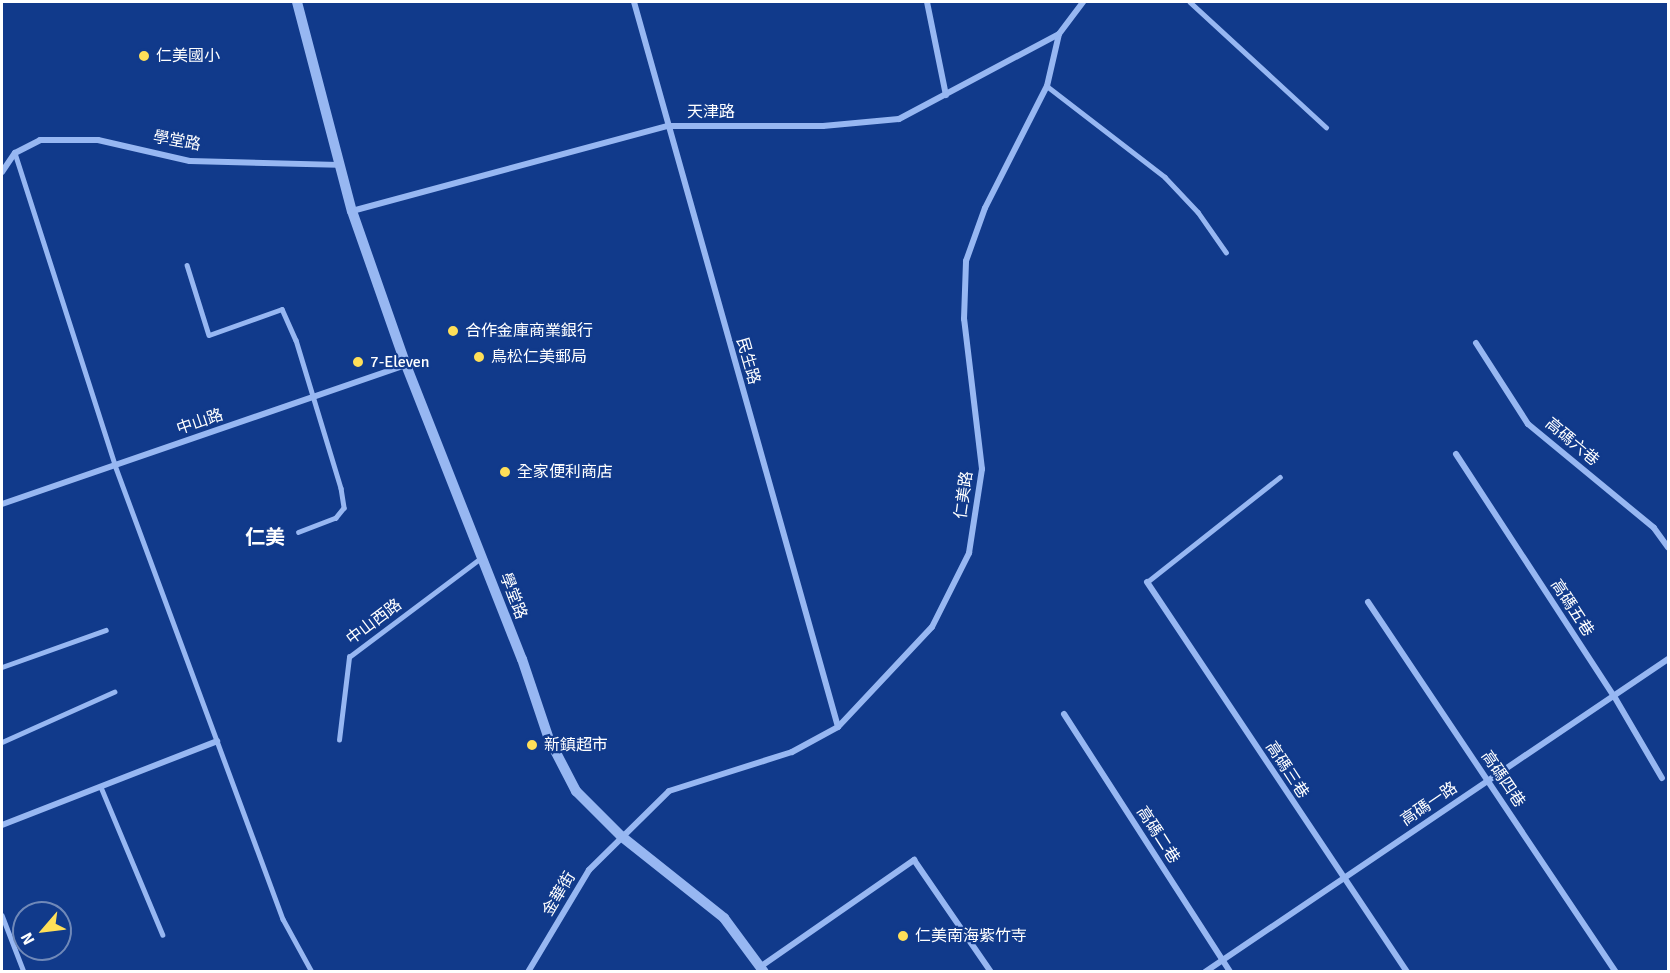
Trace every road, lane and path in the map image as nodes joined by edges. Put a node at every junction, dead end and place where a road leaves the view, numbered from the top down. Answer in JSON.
{"nodes":[{"id":1,"x":297,"y":2,"type":"edge"},
{"id":2,"x":634,"y":2,"type":"edge"},
{"id":3,"x":927,"y":2,"type":"edge"},
{"id":4,"x":1083,"y":2,"type":"edge"},
{"id":5,"x":1190,"y":2,"type":"edge"},
{"id":6,"x":1059,"y":34,"type":"junction"},
{"id":7,"x":1047,"y":86,"type":"junction"},
{"id":8,"x":946,"y":95,"type":"junction"},
{"id":9,"x":668,"y":126,"type":"junction"},
{"id":10,"x":1326,"y":127,"type":"dead end"},
{"id":11,"x":15,"y":153,"type":"junction"},
{"id":12,"x":338,"y":165,"type":"junction"},
{"id":13,"x":2,"y":172,"type":"edge"},
{"id":14,"x":352,"y":212,"type":"junction"},
{"id":15,"x":1226,"y":252,"type":"dead end"},
{"id":16,"x":186,"y":265,"type":"dead end"},
{"id":17,"x":1476,"y":343,"type":"dead end"},
{"id":18,"x":406,"y":365,"type":"junction"},
{"id":19,"x":311,"y":398,"type":"junction"},
{"id":20,"x":1456,"y":454,"type":"dead end"},
{"id":21,"x":116,"y":465,"type":"junction"},
{"id":22,"x":1280,"y":477,"type":"dead end"},
{"id":23,"x":2,"y":504,"type":"edge"},
{"id":24,"x":299,"y":532,"type":"dead end"},
{"id":25,"x":1668,"y":547,"type":"edge"},
{"id":26,"x":482,"y":557,"type":"junction"},
{"id":27,"x":1147,"y":582,"type":"joint"},
{"id":28,"x":1368,"y":602,"type":"dead end"},
{"id":29,"x":106,"y":630,"type":"dead end"},
{"id":30,"x":1668,"y":659,"type":"edge"},
{"id":31,"x":2,"y":667,"type":"edge"},
{"id":32,"x":114,"y":692,"type":"dead end"},
{"id":33,"x":1614,"y":696,"type":"junction"},
{"id":34,"x":1064,"y":714,"type":"dead end"},
{"id":35,"x":838,"y":727,"type":"junction"},
{"id":36,"x":339,"y":740,"type":"dead end"},
{"id":37,"x":217,"y":741,"type":"junction"},
{"id":38,"x":2,"y":742,"type":"edge"},
{"id":39,"x":1662,"y":778,"type":"dead end"},
{"id":40,"x":1487,"y":781,"type":"junction"},
{"id":41,"x":101,"y":786,"type":"junction"},
{"id":42,"x":2,"y":825,"type":"edge"},
{"id":43,"x":621,"y":836,"type":"junction"},
{"id":44,"x":1341,"y":878,"type":"junction"},
{"id":45,"x":2,"y":915,"type":"edge"},
{"id":46,"x":163,"y":935,"type":"dead end"},
{"id":47,"x":1223,"y":960,"type":"junction"},
{"id":48,"x":762,"y":969,"type":"edge"},
{"id":49,"x":24,"y":972,"type":"edge"},
{"id":50,"x":312,"y":972,"type":"edge"},
{"id":51,"x":528,"y":972,"type":"edge"},
{"id":52,"x":991,"y":972,"type":"edge"},
{"id":53,"x":1205,"y":972,"type":"edge"},
{"id":54,"x":1230,"y":972,"type":"edge"},
{"id":55,"x":1407,"y":972,"type":"edge"},
{"id":56,"x":1616,"y":972,"type":"edge"}],
"edges":[{"from":1,"to":12,"type":"street","name":"學堂路"},
{"from":2,"to":9,"type":"street","name":"民生路"},
{"from":3,"to":8,"type":"street"},
{"from":4,"to":6,"type":"street","name":"仁美路"},
{"from":5,"to":10,"type":"lane"},
{"from":6,"to":7,"type":"street","name":"仁美路"},
{"from":6,"to":8,"type":"street","name":"天津路"},
{"from":7,"to":15,"type":"lane"},
{"from":7,"to":35,"type":"street","name":"仁美路"},
{"from":8,"to":9,"type":"street","name":"天津路"},
{"from":9,"to":14,"type":"street","name":"天津路"},
{"from":9,"to":35,"type":"street","name":"民生路"},
{"from":11,"to":12,"type":"street","name":"學堂路"},
{"from":11,"to":13,"type":"street"},
{"from":11,"to":21,"type":"lane"},
{"from":12,"to":14,"type":"street","name":"學堂路"},
{"from":14,"to":18,"type":"street","name":"學堂路"},
{"from":16,"to":19,"type":"lane"},
{"from":17,"to":25,"type":"street","name":"高碼六巷"},
{"from":18,"to":19,"type":"street","name":"中山路"},
{"from":18,"to":26,"type":"street","name":"學堂路"},
{"from":19,"to":21,"type":"street","name":"中山路"},
{"from":19,"to":24,"type":"lane"},
{"from":20,"to":33,"type":"street","name":"高碼五巷"},
{"from":21,"to":23,"type":"street","name":"中山路"},
{"from":21,"to":37,"type":"lane"},
{"from":22,"to":27,"type":"lane"},
{"from":26,"to":36,"type":"lane","name":"中山西路"},
{"from":26,"to":43,"type":"street","name":"學堂路"},
{"from":27,"to":44,"type":"street","name":"高碼三巷"},
{"from":28,"to":40,"type":"street","name":"高碼四巷"},
{"from":29,"to":31,"type":"lane"},
{"from":30,"to":33,"type":"street","name":"高碼一路"},
{"from":32,"to":38,"type":"lane"},
{"from":33,"to":39,"type":"street","name":"高碼五巷"},
{"from":33,"to":40,"type":"street","name":"高碼一路"},
{"from":34,"to":47,"type":"street","name":"高碼二巷"},
{"from":35,"to":43,"type":"street","name":"仁美路"},
{"from":37,"to":41,"type":"street"},
{"from":37,"to":50,"type":"lane"},
{"from":40,"to":44,"type":"street","name":"高碼一路"},
{"from":40,"to":56,"type":"street","name":"高碼四巷"},
{"from":41,"to":42,"type":"street"},
{"from":41,"to":46,"type":"lane"},
{"from":43,"to":48,"type":"street","name":"學堂路"},
{"from":43,"to":51,"type":"street","name":"金華街"},
{"from":44,"to":47,"type":"street","name":"高碼一路"},
{"from":44,"to":55,"type":"street","name":"高碼三巷"},
{"from":45,"to":49,"type":"lane"},
{"from":47,"to":53,"type":"street","name":"高碼一路"},
{"from":47,"to":54,"type":"street","name":"高碼二巷"},
{"from":48,"to":52,"type":"street"}]}
